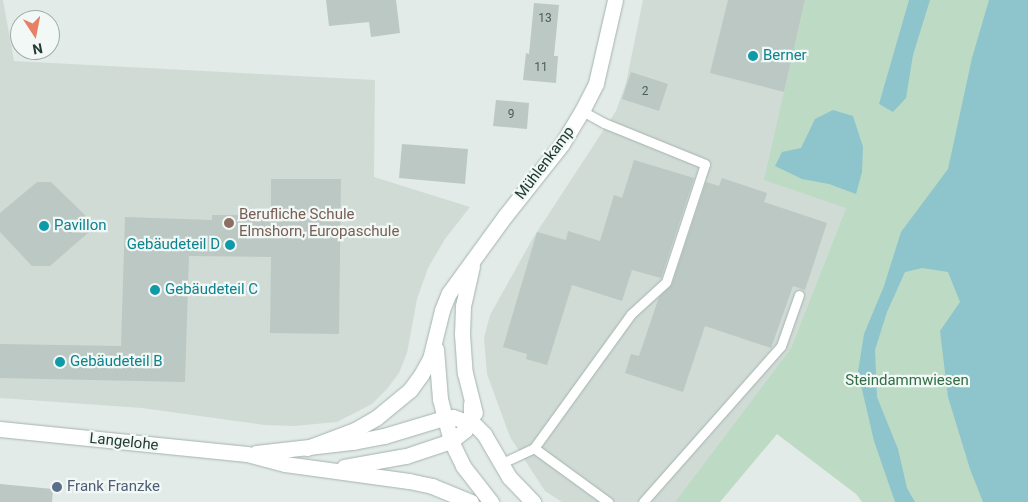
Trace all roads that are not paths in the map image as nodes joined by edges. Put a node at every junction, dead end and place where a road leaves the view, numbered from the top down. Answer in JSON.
{"nodes":[{"id":1,"x":615,"y":0,"type":"edge"},
{"id":2,"x":582,"y":110,"type":"junction"},
{"id":3,"x":474,"y":260,"type":"junction"},
{"id":4,"x":799,"y":295,"type":"dead end"},
{"id":5,"x":436,"y":340,"type":"junction"},
{"id":6,"x":471,"y":404,"type":"junction"},
{"id":7,"x":444,"y":418,"type":"junction"},
{"id":8,"x":469,"y":423,"type":"junction"},
{"id":9,"x":0,"y":429,"type":"edge"},
{"id":10,"x":484,"y":434,"type":"junction"},
{"id":11,"x":451,"y":440,"type":"junction"},
{"id":12,"x":307,"y":448,"type":"junction"},
{"id":13,"x":534,"y":448,"type":"junction"},
{"id":14,"x":247,"y":454,"type":"junction"},
{"id":15,"x":500,"y":464,"type":"junction"},
{"id":16,"x":320,"y":469,"type":"junction"},
{"id":17,"x":472,"y":502,"type":"edge"},
{"id":18,"x":491,"y":502,"type":"edge"},
{"id":19,"x":533,"y":502,"type":"edge"},
{"id":20,"x":608,"y":502,"type":"edge"},
{"id":21,"x":643,"y":502,"type":"edge"}],
"edges":[{"from":1,"to":2,"type":"street","name":"Mühlenkamp"},
{"from":2,"to":3,"type":"street","name":"Mühlenkamp"},
{"from":2,"to":13,"type":"lane"},
{"from":3,"to":5,"type":"street","name":"Mühlenkamp"},
{"from":3,"to":6,"type":"street","name":"Mühlenkamp"},
{"from":4,"to":21,"type":"lane"},
{"from":5,"to":7,"type":"street","name":"Mühlenkamp"},
{"from":5,"to":12,"type":"street","name":"Mühlenkamp"},
{"from":6,"to":8,"type":"street"},
{"from":6,"to":10,"type":"street","name":"Mühlenkamp"},
{"from":7,"to":8,"type":"street"},
{"from":7,"to":11,"type":"street","name":"Mühlenkamp"},
{"from":7,"to":12,"type":"street","name":"Langelohe"},
{"from":8,"to":10,"type":"street"},
{"from":8,"to":11,"type":"street","name":"Langelohe"},
{"from":9,"to":14,"type":"street","name":"Langelohe"},
{"from":10,"to":15,"type":"street","name":"Mühlenkamp"},
{"from":11,"to":16,"type":"street","name":"Langelohe"},
{"from":11,"to":18,"type":"street","name":"Mühlenkamp"},
{"from":12,"to":14,"type":"street","name":"Langelohe"},
{"from":13,"to":15,"type":"lane"},
{"from":13,"to":20,"type":"lane"},
{"from":14,"to":16,"type":"street","name":"Langelohe"},
{"from":15,"to":19,"type":"street","name":"Mühlenkamp"},
{"from":16,"to":17,"type":"street","name":"Langelohe"}]}
